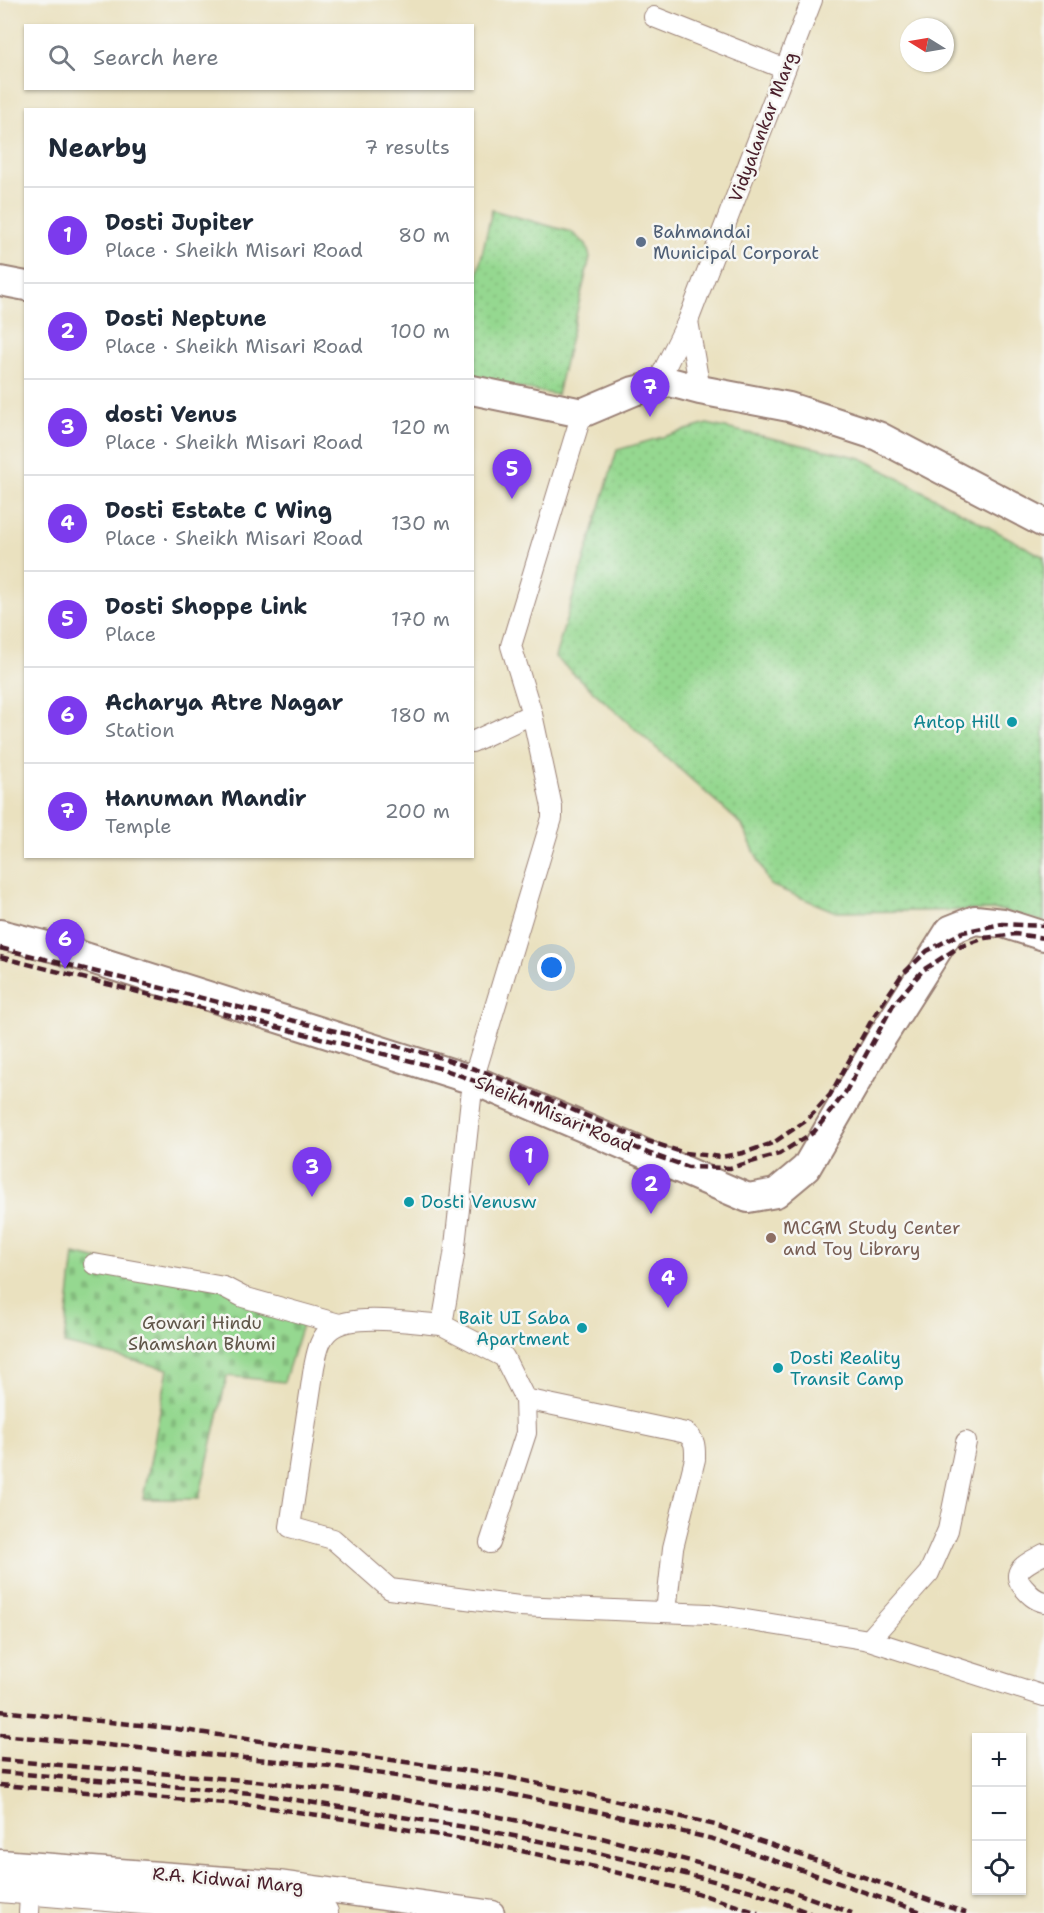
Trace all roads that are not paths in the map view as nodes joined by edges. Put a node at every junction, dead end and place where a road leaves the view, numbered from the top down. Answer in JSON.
{"nodes":[{"id":1,"x":812,"y":0,"type":"edge"},
{"id":2,"x":654,"y":17,"type":"dead end"},
{"id":3,"x":785,"y":69,"type":"junction"},
{"id":4,"x":0,"y":281,"type":"edge"},
{"id":5,"x":24,"y":286,"type":"edge"},
{"id":6,"x":688,"y":321,"type":"junction"},
{"id":7,"x":656,"y":386,"type":"junction"},
{"id":8,"x":474,"y":390,"type":"edge"},
{"id":9,"x":699,"y":390,"type":"junction"},
{"id":10,"x":582,"y":413,"type":"junction"},
{"id":11,"x":1044,"y":523,"type":"edge"},
{"id":12,"x":532,"y":714,"type":"junction"},
{"id":13,"x":474,"y":741,"type":"edge"},
{"id":14,"x":0,"y":934,"type":"edge"},
{"id":15,"x":1044,"y":936,"type":"edge"},
{"id":16,"x":473,"y":1080,"type":"junction"},
{"id":17,"x":94,"y":1264,"type":"dead end"},
{"id":18,"x":339,"y":1324,"type":"junction"},
{"id":19,"x":442,"y":1325,"type":"junction"},
{"id":20,"x":525,"y":1399,"type":"junction"},
{"id":21,"x":966,"y":1442,"type":"dead end"},
{"id":22,"x":490,"y":1543,"type":"dead end"},
{"id":23,"x":1044,"y":1554,"type":"edge"},
{"id":24,"x":1044,"y":1602,"type":"edge"},
{"id":25,"x":666,"y":1612,"type":"junction"},
{"id":26,"x":869,"y":1640,"type":"junction"},
{"id":27,"x":1044,"y":1696,"type":"edge"},
{"id":28,"x":0,"y":1862,"type":"edge"},
{"id":29,"x":0,"y":1886,"type":"edge"},
{"id":30,"x":24,"y":1896,"type":"edge"},
{"id":31,"x":85,"y":1913,"type":"edge"},
{"id":32,"x":322,"y":1913,"type":"edge"},
{"id":33,"x":492,"y":1913,"type":"edge"}],
"edges":[{"from":1,"to":3,"type":"street","name":"Vidyalankar Marg"},
{"from":2,"to":3,"type":"street"},
{"from":3,"to":6,"type":"street","name":"Vidyalankar Marg"},
{"from":4,"to":5,"type":"main road"},
{"from":6,"to":7,"type":"street","name":"Vidyalankar Marg"},
{"from":6,"to":9,"type":"street"},
{"from":7,"to":9,"type":"main road"},
{"from":7,"to":10,"type":"main road"},
{"from":8,"to":10,"type":"main road"},
{"from":9,"to":11,"type":"main road"},
{"from":10,"to":12,"type":"street"},
{"from":12,"to":13,"type":"street"},
{"from":12,"to":16,"type":"street"},
{"from":14,"to":16,"type":"main road","name":"Sheikh Misari Road"},
{"from":15,"to":16,"type":"main road","name":"Sheikh Misari Road"},
{"from":16,"to":19,"type":"street"},
{"from":17,"to":18,"type":"street"},
{"from":18,"to":19,"type":"street"},
{"from":18,"to":25,"type":"street"},
{"from":19,"to":20,"type":"street"},
{"from":20,"to":22,"type":"street"},
{"from":20,"to":25,"type":"street"},
{"from":21,"to":26,"type":"street"},
{"from":23,"to":24,"type":"street"},
{"from":25,"to":26,"type":"street"},
{"from":26,"to":27,"type":"street"},
{"from":28,"to":30,"type":"street","name":"R.A. Kidwai Marg"},
{"from":29,"to":30,"type":"main road"},
{"from":30,"to":31,"type":"main road"},
{"from":30,"to":32,"type":"main road"},
{"from":30,"to":33,"type":"street","name":"R.A. Kidwai Marg"}]}
